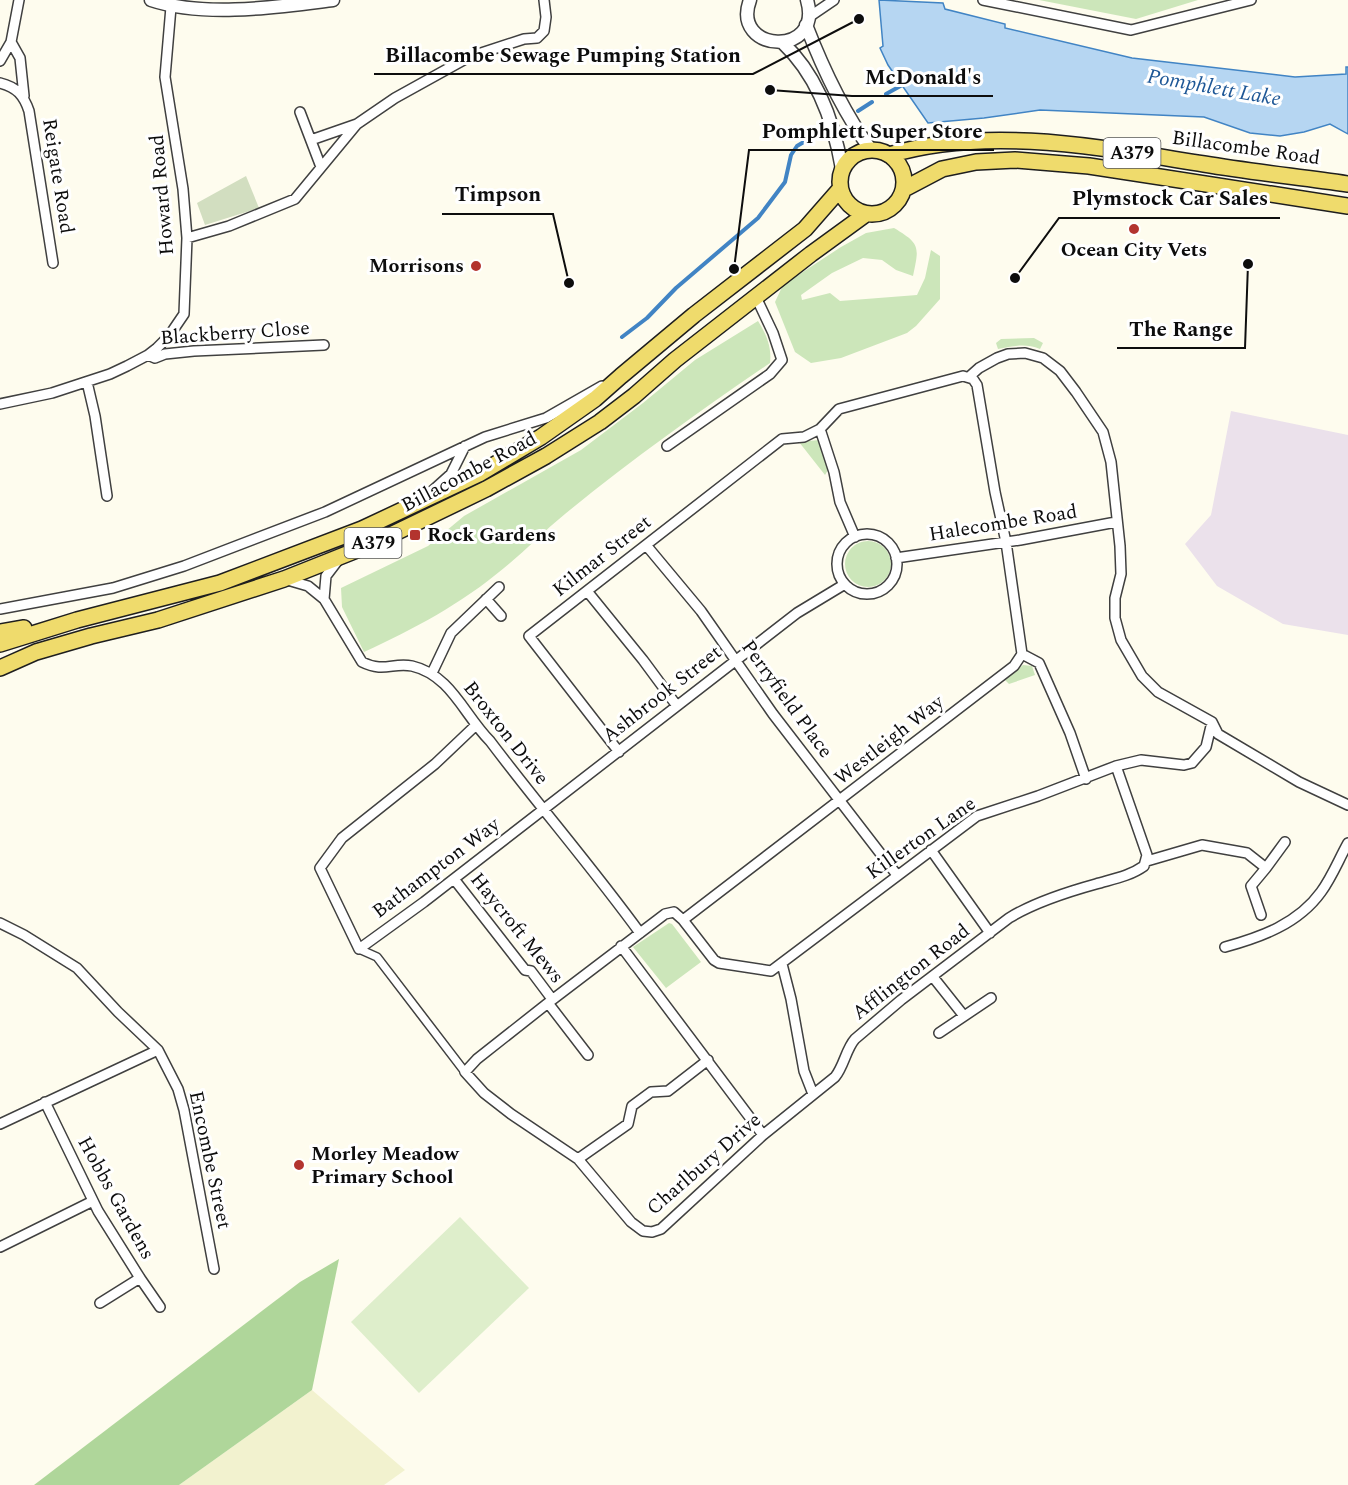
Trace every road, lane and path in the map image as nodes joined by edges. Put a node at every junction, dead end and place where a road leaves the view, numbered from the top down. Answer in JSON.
{"nodes":[{"id":1,"x":19,"y":0,"type":"edge"},
{"id":2,"x":151,"y":0,"type":"edge"},
{"id":3,"x":333,"y":0,"type":"edge"},
{"id":4,"x":544,"y":0,"type":"edge"},
{"id":5,"x":807,"y":0,"type":"edge"},
{"id":6,"x":834,"y":0,"type":"edge"},
{"id":7,"x":983,"y":0,"type":"edge"},
{"id":8,"x":1251,"y":0,"type":"edge"},
{"id":9,"x":748,"y":2,"type":"edge"},
{"id":10,"x":177,"y":5,"type":"edge"},
{"id":11,"x":808,"y":21,"type":"junction"},
{"id":12,"x":11,"y":42,"type":"junction"},
{"id":13,"x":783,"y":43,"type":"junction"},
{"id":14,"x":0,"y":61,"type":"edge"},
{"id":15,"x":0,"y":84,"type":"edge"},
{"id":16,"x":24,"y":96,"type":"junction"},
{"id":17,"x":300,"y":112,"type":"dead end"},
{"id":18,"x":357,"y":124,"type":"junction"},
{"id":19,"x":311,"y":140,"type":"junction"},
{"id":20,"x":1086,"y":146,"type":"junction"},
{"id":21,"x":871,"y":150,"type":"junction"},
{"id":22,"x":889,"y":155,"type":"junction"},
{"id":23,"x":1083,"y":166,"type":"junction"},
{"id":24,"x":321,"y":167,"type":"junction"},
{"id":25,"x":842,"y":169,"type":"junction"},
{"id":26,"x":1311,"y":179,"type":"junction"},
{"id":27,"x":1348,"y":184,"type":"edge"},
{"id":28,"x":840,"y":189,"type":"junction"},
{"id":29,"x":904,"y":189,"type":"junction"},
{"id":30,"x":1324,"y":202,"type":"junction"},
{"id":31,"x":1348,"y":206,"type":"edge"},
{"id":32,"x":866,"y":214,"type":"junction"},
{"id":33,"x":188,"y":238,"type":"junction"},
{"id":34,"x":54,"y":263,"type":"dead end"},
{"id":35,"x":756,"y":297,"type":"junction"},
{"id":36,"x":324,"y":345,"type":"dead end"},
{"id":37,"x":148,"y":356,"type":"junction"},
{"id":38,"x":621,"y":376,"type":"junction"},
{"id":39,"x":970,"y":376,"type":"junction"},
{"id":40,"x":87,"y":382,"type":"junction"},
{"id":41,"x":0,"y":404,"type":"edge"},
{"id":42,"x":820,"y":429,"type":"junction"},
{"id":43,"x":465,"y":446,"type":"junction"},
{"id":44,"x":667,"y":446,"type":"dead end"},
{"id":45,"x":107,"y":496,"type":"dead end"},
{"id":46,"x":421,"y":502,"type":"junction"},
{"id":47,"x":1116,"y":522,"type":"junction"},
{"id":48,"x":855,"y":537,"type":"junction"},
{"id":49,"x":1006,"y":542,"type":"junction"},
{"id":50,"x":646,"y":545,"type":"junction"},
{"id":51,"x":341,"y":557,"type":"junction"},
{"id":52,"x":896,"y":558,"type":"junction"},
{"id":53,"x":284,"y":579,"type":"junction"},
{"id":54,"x":845,"y":584,"type":"junction"},
{"id":55,"x":499,"y":587,"type":"dead end"},
{"id":56,"x":587,"y":591,"type":"junction"},
{"id":57,"x":324,"y":599,"type":"junction"},
{"id":58,"x":486,"y":599,"type":"junction"},
{"id":59,"x":0,"y":609,"type":"edge"},
{"id":60,"x":501,"y":616,"type":"dead end"},
{"id":61,"x":77,"y":620,"type":"junction"},
{"id":62,"x":0,"y":632,"type":"edge"},
{"id":63,"x":0,"y":644,"type":"edge"},
{"id":64,"x":1022,"y":654,"type":"junction"},
{"id":65,"x":736,"y":660,"type":"junction"},
{"id":66,"x":0,"y":668,"type":"edge"},
{"id":67,"x":432,"y":673,"type":"junction"},
{"id":68,"x":677,"y":706,"type":"junction"},
{"id":69,"x":1212,"y":722,"type":"junction"},
{"id":70,"x":475,"y":726,"type":"junction"},
{"id":71,"x":619,"y":752,"type":"junction"},
{"id":72,"x":1116,"y":766,"type":"junction"},
{"id":73,"x":1086,"y":779,"type":"junction"},
{"id":74,"x":840,"y":801,"type":"junction"},
{"id":75,"x":1348,"y":805,"type":"edge"},
{"id":76,"x":543,"y":810,"type":"junction"},
{"id":77,"x":535,"y":816,"type":"joint"},
{"id":78,"x":1285,"y":842,"type":"dead end"},
{"id":79,"x":1348,"y":843,"type":"edge"},
{"id":80,"x":932,"y":850,"type":"junction"},
{"id":81,"x":1147,"y":861,"type":"junction"},
{"id":82,"x":1266,"y":868,"type":"junction"},
{"id":83,"x":897,"y":875,"type":"junction"},
{"id":84,"x":454,"y":879,"type":"junction"},
{"id":85,"x":1261,"y":915,"type":"dead end"},
{"id":86,"x":683,"y":920,"type":"junction"},
{"id":87,"x":0,"y":923,"type":"edge"},
{"id":88,"x":640,"y":933,"type":"junction"},
{"id":89,"x":990,"y":933,"type":"junction"},
{"id":90,"x":621,"y":946,"type":"junction"},
{"id":91,"x":1225,"y":947,"type":"dead end"},
{"id":92,"x":359,"y":949,"type":"junction"},
{"id":93,"x":782,"y":964,"type":"junction"},
{"id":94,"x":933,"y":977,"type":"junction"},
{"id":95,"x":991,"y":998,"type":"dead end"},
{"id":96,"x":550,"y":1001,"type":"junction"},
{"id":97,"x":964,"y":1016,"type":"junction"},
{"id":98,"x":939,"y":1033,"type":"dead end"},
{"id":99,"x":158,"y":1050,"type":"junction"},
{"id":100,"x":588,"y":1055,"type":"dead end"},
{"id":101,"x":708,"y":1060,"type":"junction"},
{"id":102,"x":465,"y":1072,"type":"junction"},
{"id":103,"x":813,"y":1094,"type":"junction"},
{"id":104,"x":45,"y":1102,"type":"junction"},
{"id":105,"x":0,"y":1124,"type":"edge"},
{"id":106,"x":763,"y":1135,"type":"junction"},
{"id":107,"x":578,"y":1159,"type":"junction"},
{"id":108,"x":93,"y":1202,"type":"junction"},
{"id":109,"x":0,"y":1247,"type":"edge"},
{"id":110,"x":214,"y":1269,"type":"dead end"},
{"id":111,"x":140,"y":1278,"type":"junction"},
{"id":112,"x":100,"y":1303,"type":"dead end"},
{"id":113,"x":160,"y":1307,"type":"dead end"}],
"edges":[{"from":1,"to":12,"type":"street"},
{"from":2,"to":10,"type":"street"},
{"from":3,"to":10,"type":"street"},
{"from":4,"to":18,"type":"street"},
{"from":5,"to":11,"type":"street"},
{"from":6,"to":11,"type":"street"},
{"from":7,"to":8,"type":"street"},
{"from":9,"to":13,"type":"street"},
{"from":10,"to":33,"type":"street","name":"Howard Road"},
{"from":11,"to":13,"type":"street"},
{"from":11,"to":21,"type":"street"},
{"from":12,"to":14,"type":"street"},
{"from":12,"to":16,"type":"street","name":"Reigate Road"},
{"from":13,"to":25,"type":"street"},
{"from":15,"to":16,"type":"street","name":"Reigate Road"},
{"from":16,"to":34,"type":"street","name":"Reigate Road"},
{"from":17,"to":19,"type":"street"},
{"from":18,"to":19,"type":"street"},
{"from":18,"to":24,"type":"street"},
{"from":19,"to":24,"type":"street"},
{"from":20,"to":22,"type":"main road","name":"Billacombe Road","number":"A379"},
{"from":20,"to":23,"type":"main road","number":"A379"},
{"from":20,"to":26,"type":"main road","name":"Billacombe Road","number":"A379"},
{"from":21,"to":22,"type":"main road","number":"A379"},
{"from":21,"to":25,"type":"main road"},
{"from":22,"to":29,"type":"main road"},
{"from":23,"to":29,"type":"main road","name":"Billacombe Road","number":"A379"},
{"from":23,"to":30,"type":"main road","name":"Billacombe Road","number":"A379"},
{"from":24,"to":33,"type":"street"},
{"from":25,"to":28,"type":"main road"},
{"from":26,"to":27,"type":"main road","name":"Billacombe Road","number":"A379"},
{"from":26,"to":30,"type":"main road"},
{"from":28,"to":32,"type":"main road"},
{"from":28,"to":38,"type":"main road","name":"Billacombe Road","number":"A379"},
{"from":29,"to":32,"type":"main road","number":"A379"},
{"from":30,"to":31,"type":"main road","name":"Billacombe Road","number":"A379"},
{"from":32,"to":35,"type":"main road","name":"Billacombe Road","number":"A379"},
{"from":33,"to":37,"type":"street","name":"Howard Road"},
{"from":35,"to":44,"type":"street"},
{"from":35,"to":51,"type":"main road","name":"Billacombe Road","number":"A379"},
{"from":36,"to":37,"type":"street","name":"Blackberry Close"},
{"from":37,"to":40,"type":"street","name":"Howard Road"},
{"from":38,"to":43,"type":"street","name":"Billacombe Road"},
{"from":38,"to":46,"type":"main road","name":"Billacombe Road","number":"A379"},
{"from":39,"to":42,"type":"street","name":"Kilmar Street"},
{"from":39,"to":47,"type":"street"},
{"from":39,"to":49,"type":"street"},
{"from":40,"to":41,"type":"street","name":"Howard Road"},
{"from":40,"to":45,"type":"street"},
{"from":42,"to":48,"type":"street"},
{"from":42,"to":50,"type":"street","name":"Kilmar Street"},
{"from":43,"to":46,"type":"street","name":"Billacombe Road"},
{"from":43,"to":59,"type":"street","name":"Billacombe Road"},
{"from":46,"to":61,"type":"main road","name":"Billacombe Road","number":"A379"},
{"from":47,"to":49,"type":"street","name":"Halecombe Road"},
{"from":47,"to":69,"type":"street"},
{"from":48,"to":52,"type":"street"},
{"from":48,"to":54,"type":"street"},
{"from":49,"to":52,"type":"street","name":"Halecombe Road"},
{"from":49,"to":64,"type":"street"},
{"from":50,"to":56,"type":"street","name":"Kilmar Street"},
{"from":50,"to":65,"type":"street","name":"Perryfield Place"},
{"from":51,"to":53,"type":"main road","name":"Billacombe Road","number":"A379"},
{"from":51,"to":57,"type":"street"},
{"from":52,"to":54,"type":"street"},
{"from":53,"to":57,"type":"street"},
{"from":53,"to":66,"type":"main road","name":"Billacombe Road","number":"A379"},
{"from":54,"to":65,"type":"street","name":"Ashbrook Street"},
{"from":55,"to":58,"type":"street"},
{"from":56,"to":68,"type":"street"},
{"from":56,"to":71,"type":"street","name":"Kilmar Street"},
{"from":57,"to":67,"type":"street"},
{"from":58,"to":60,"type":"street"},
{"from":58,"to":67,"type":"street"},
{"from":61,"to":62,"type":"main road","name":"Billacombe Road"},
{"from":61,"to":63,"type":"main road","name":"Billacombe Road","number":"A379"},
{"from":64,"to":73,"type":"street"},
{"from":64,"to":74,"type":"street","name":"Westleigh Way"},
{"from":65,"to":68,"type":"street","name":"Ashbrook Street"},
{"from":65,"to":74,"type":"street","name":"Perryfield Place"},
{"from":67,"to":70,"type":"street","name":"Broxton Drive"},
{"from":68,"to":71,"type":"street","name":"Ashbrook Street"},
{"from":69,"to":72,"type":"street","name":"Killerton Lane"},
{"from":69,"to":75,"type":"street"},
{"from":70,"to":76,"type":"street","name":"Broxton Drive"},
{"from":70,"to":92,"type":"street"},
{"from":71,"to":76,"type":"street","name":"Ashbrook Street"},
{"from":72,"to":73,"type":"street","name":"Killerton Lane"},
{"from":72,"to":81,"type":"street"},
{"from":73,"to":80,"type":"street","name":"Killerton Lane"},
{"from":74,"to":83,"type":"street","name":"Perryfield Place"},
{"from":74,"to":86,"type":"street","name":"Westleigh Way"},
{"from":76,"to":77,"type":"street","name":"Ashbrook Street"},
{"from":76,"to":88,"type":"street","name":"Broxton Drive"},
{"from":77,"to":84,"type":"street","name":"Bathampton Way"},
{"from":78,"to":82,"type":"street"},
{"from":79,"to":91,"type":"street"},
{"from":80,"to":83,"type":"street","name":"Killerton Lane"},
{"from":80,"to":89,"type":"street","name":"Afflington Road"},
{"from":81,"to":82,"type":"street","name":"Afflington Road"},
{"from":81,"to":89,"type":"street","name":"Afflington Road"},
{"from":82,"to":85,"type":"street"},
{"from":83,"to":93,"type":"street","name":"Killerton Lane"},
{"from":84,"to":92,"type":"street","name":"Bathampton Way"},
{"from":84,"to":96,"type":"street","name":"Haycroft Mews"},
{"from":86,"to":88,"type":"street"},
{"from":86,"to":93,"type":"street","name":"Killerton Lane"},
{"from":87,"to":99,"type":"street","name":"Encombe Street"},
{"from":88,"to":90,"type":"street"},
{"from":89,"to":94,"type":"street","name":"Afflington Road"},
{"from":90,"to":96,"type":"street"},
{"from":90,"to":101,"type":"street"},
{"from":92,"to":102,"type":"street"},
{"from":93,"to":103,"type":"street"},
{"from":94,"to":97,"type":"street"},
{"from":94,"to":103,"type":"street","name":"Afflington Road"},
{"from":95,"to":97,"type":"street"},
{"from":96,"to":100,"type":"street","name":"Haycroft Mews"},
{"from":96,"to":102,"type":"street"},
{"from":97,"to":98,"type":"street"},
{"from":99,"to":104,"type":"street"},
{"from":99,"to":110,"type":"street","name":"Encombe Street"},
{"from":101,"to":106,"type":"street"},
{"from":101,"to":107,"type":"street"},
{"from":102,"to":107,"type":"street","name":"Charlbury Drive"},
{"from":103,"to":106,"type":"street","name":"Charlbury Drive"},
{"from":104,"to":105,"type":"street"},
{"from":104,"to":108,"type":"street","name":"Hobbs Gardens"},
{"from":106,"to":107,"type":"street","name":"Charlbury Drive"},
{"from":108,"to":109,"type":"street"},
{"from":108,"to":111,"type":"street","name":"Hobbs Gardens"},
{"from":111,"to":112,"type":"street"},
{"from":111,"to":113,"type":"street","name":"Hobbs Gardens"}]}
